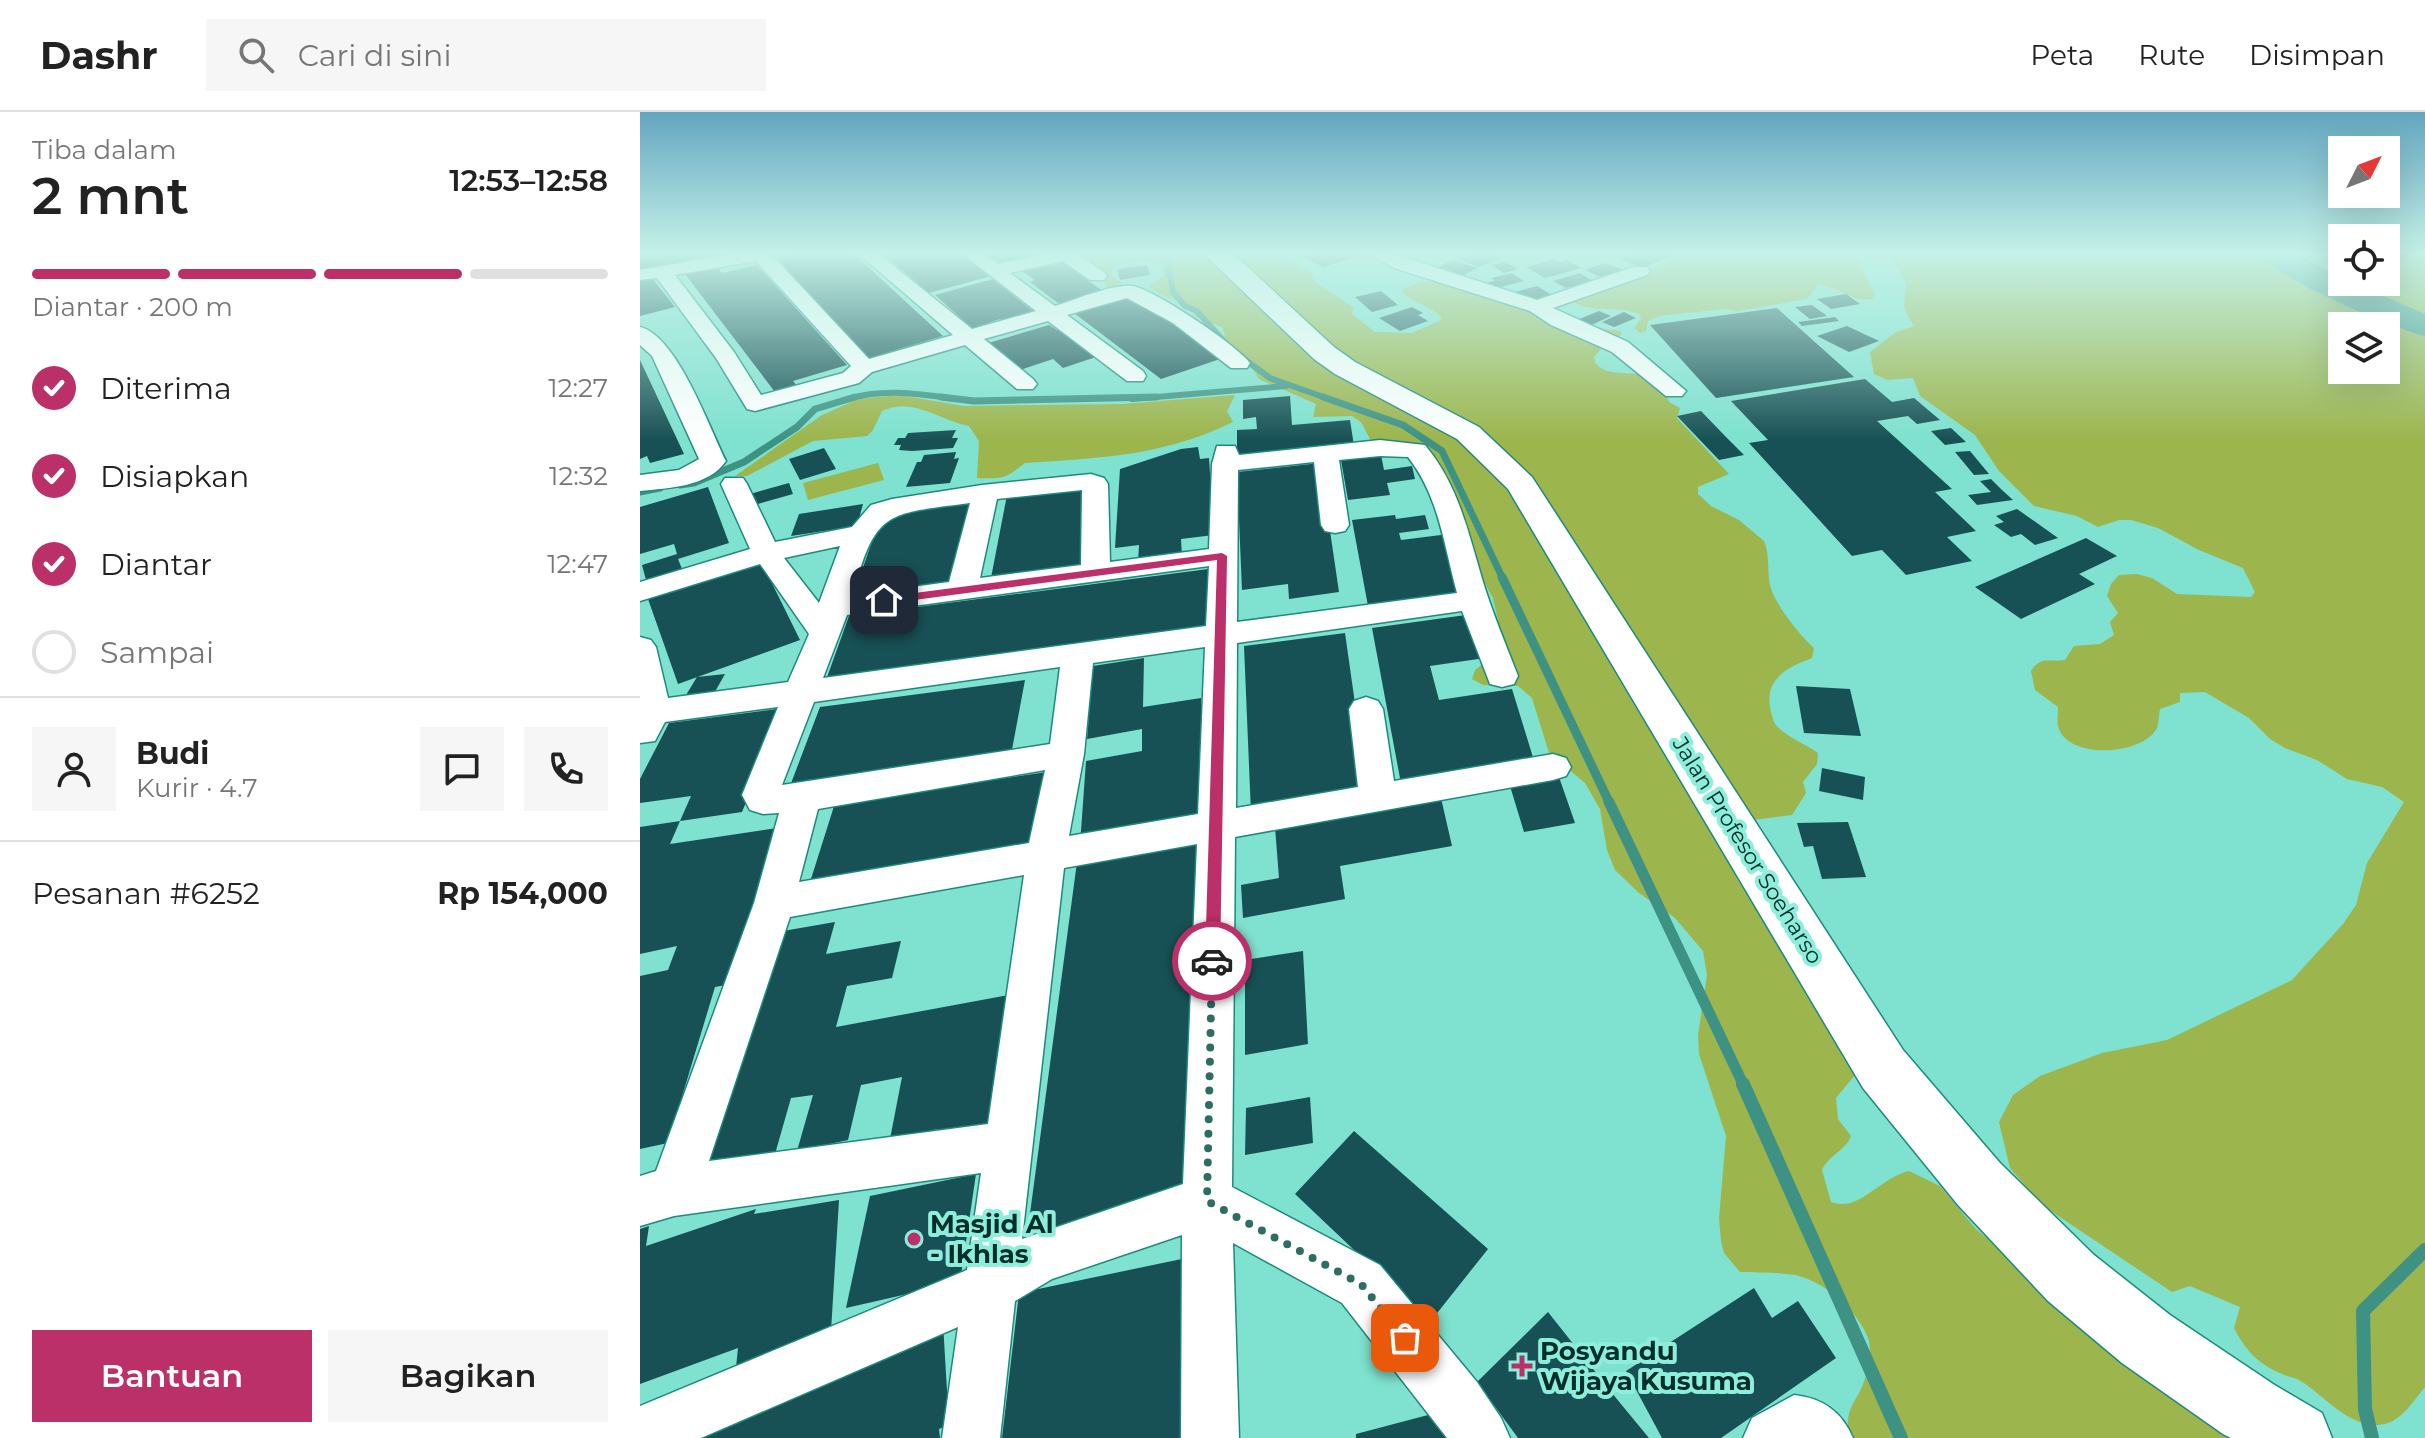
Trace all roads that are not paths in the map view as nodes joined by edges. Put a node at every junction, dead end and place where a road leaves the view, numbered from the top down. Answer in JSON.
{"nodes":[{"id":1,"x":689,"y":316,"type":"edge"},
{"id":2,"x":817,"y":316,"type":"edge"},
{"id":3,"x":945,"y":316,"type":"edge"},
{"id":4,"x":1036,"y":316,"type":"edge"},
{"id":5,"x":1054,"y":316,"type":"edge"},
{"id":6,"x":1175,"y":316,"type":"edge"},
{"id":7,"x":1285,"y":316,"type":"edge"},
{"id":8,"x":1550,"y":316,"type":"edge"},
{"id":9,"x":640,"y":333,"type":"edge"},
{"id":10,"x":970,"y":336,"type":"junction"},
{"id":11,"x":1239,"y":363,"type":"dead end"},
{"id":12,"x":864,"y":367,"type":"junction"},
{"id":13,"x":1135,"y":376,"type":"dead end"},
{"id":14,"x":1025,"y":384,"type":"dead end"},
{"id":15,"x":1674,"y":391,"type":"dead end"},
{"id":16,"x":1325,"y":452,"type":"junction"},
{"id":17,"x":640,"y":483,"type":"edge"},
{"id":18,"x":734,"y":484,"type":"dead end"},
{"id":19,"x":985,"y":495,"type":"junction"},
{"id":20,"x":1335,"y":525,"type":"dead end"},
{"id":21,"x":858,"y":534,"type":"junction"},
{"id":22,"x":766,"y":553,"type":"junction"},
{"id":23,"x":1222,"y":556,"type":"junction"},
{"id":24,"x":1096,"y":573,"type":"junction"},
{"id":25,"x":962,"y":590,"type":"junction"},
{"id":26,"x":640,"y":592,"type":"edge"},
{"id":27,"x":1474,"y":600,"type":"junction"},
{"id":28,"x":829,"y":620,"type":"junction"},
{"id":29,"x":1219,"y":634,"type":"junction"},
{"id":30,"x":640,"y":647,"type":"edge"},
{"id":31,"x":1078,"y":654,"type":"junction"},
{"id":32,"x":1502,"y":676,"type":"dead end"},
{"id":33,"x":799,"y":692,"type":"junction"},
{"id":34,"x":1366,"y":709,"type":"dead end"},
{"id":35,"x":645,"y":721,"type":"edge"},
{"id":36,"x":1066,"y":754,"type":"junction"},
{"id":37,"x":1553,"y":767,"type":"dead end"},
{"id":38,"x":802,"y":798,"type":"junction"},
{"id":39,"x":1378,"y":799,"type":"junction"},
{"id":40,"x":1215,"y":828,"type":"junction"},
{"id":41,"x":1046,"y":856,"type":"junction"},
{"id":42,"x":774,"y":903,"type":"junction"},
{"id":43,"x":1009,"y":1145,"type":"junction"},
{"id":44,"x":657,"y":1196,"type":"edge"},
{"id":45,"x":1207,"y":1201,"type":"junction"},
{"id":46,"x":991,"y":1286,"type":"junction"},
{"id":47,"x":640,"y":1435,"type":"edge"},
{"id":48,"x":971,"y":1438,"type":"edge"},
{"id":49,"x":1210,"y":1438,"type":"edge"},
{"id":50,"x":1481,"y":1438,"type":"edge"},
{"id":51,"x":1772,"y":1438,"type":"edge"},
{"id":52,"x":1824,"y":1438,"type":"edge"},
{"id":53,"x":2297,"y":1438,"type":"edge"}],
"edges":[{"from":1,"to":12,"type":"street"},
{"from":2,"to":12,"type":"street"},
{"from":3,"to":10,"type":"street"},
{"from":4,"to":10,"type":"street"},
{"from":5,"to":13,"type":"street"},
{"from":6,"to":11,"type":"street"},
{"from":7,"to":53,"type":"main road","name":"Jalan Profesor Soeharso"},
{"from":8,"to":15,"type":"street"},
{"from":9,"to":17,"type":"street"},
{"from":10,"to":12,"type":"street"},
{"from":10,"to":14,"type":"street"},
{"from":16,"to":20,"type":"street"},
{"from":16,"to":23,"type":"street"},
{"from":16,"to":27,"type":"street"},
{"from":18,"to":22,"type":"street"},
{"from":19,"to":21,"type":"street"},
{"from":19,"to":24,"type":"street"},
{"from":19,"to":25,"type":"street"},
{"from":21,"to":22,"type":"street"},
{"from":21,"to":28,"type":"street"},
{"from":22,"to":26,"type":"street"},
{"from":22,"to":28,"type":"street"},
{"from":23,"to":24,"type":"street"},
{"from":23,"to":29,"type":"street"},
{"from":24,"to":25,"type":"street"},
{"from":25,"to":28,"type":"street"},
{"from":27,"to":29,"type":"street"},
{"from":27,"to":32,"type":"street"},
{"from":28,"to":33,"type":"street"},
{"from":29,"to":31,"type":"street"},
{"from":29,"to":40,"type":"street"},
{"from":30,"to":35,"type":"street"},
{"from":31,"to":33,"type":"street"},
{"from":31,"to":36,"type":"street"},
{"from":33,"to":35,"type":"street"},
{"from":33,"to":38,"type":"street"},
{"from":34,"to":39,"type":"street"},
{"from":36,"to":38,"type":"street"},
{"from":36,"to":41,"type":"street"},
{"from":37,"to":39,"type":"street"},
{"from":38,"to":42,"type":"street"},
{"from":39,"to":40,"type":"street"},
{"from":40,"to":41,"type":"street"},
{"from":40,"to":45,"type":"street"},
{"from":41,"to":42,"type":"street"},
{"from":41,"to":43,"type":"street"},
{"from":42,"to":44,"type":"street"},
{"from":43,"to":44,"type":"street"},
{"from":43,"to":46,"type":"street"},
{"from":45,"to":46,"type":"street"},
{"from":45,"to":49,"type":"street"},
{"from":45,"to":50,"type":"street"},
{"from":46,"to":47,"type":"street"},
{"from":46,"to":48,"type":"street"},
{"from":51,"to":52,"type":"street"}]}
